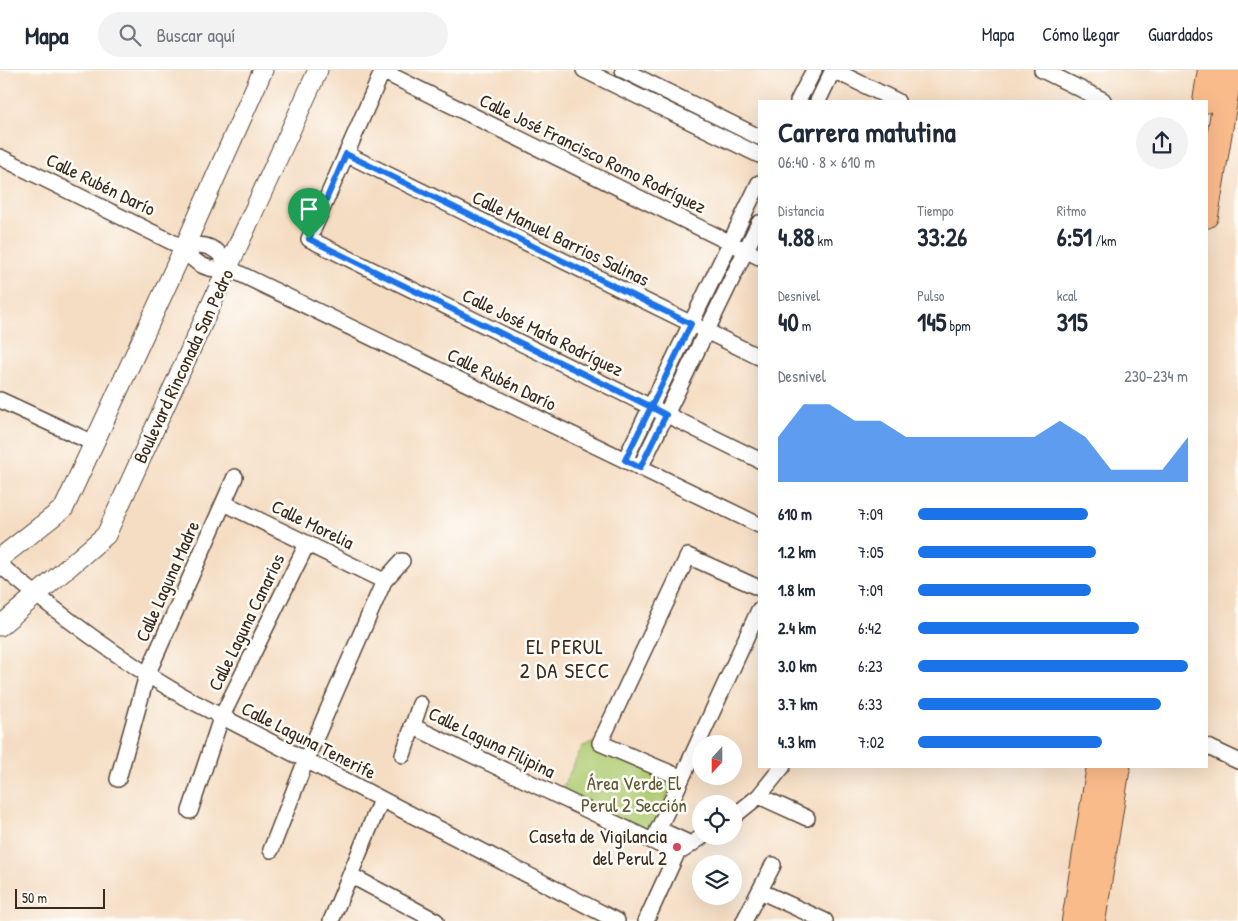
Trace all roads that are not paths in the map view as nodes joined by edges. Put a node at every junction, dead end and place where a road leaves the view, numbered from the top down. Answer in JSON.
{"nodes":[{"id":1,"x":263,"y":70,"type":"edge"},
{"id":2,"x":318,"y":70,"type":"edge"},
{"id":3,"x":584,"y":70,"type":"edge"},
{"id":4,"x":622,"y":70,"type":"edge"},
{"id":5,"x":814,"y":70,"type":"edge"},
{"id":6,"x":833,"y":70,"type":"edge"},
{"id":7,"x":1042,"y":70,"type":"edge"},
{"id":8,"x":1210,"y":70,"type":"edge"},
{"id":9,"x":1230,"y":70,"type":"edge"},
{"id":10,"x":382,"y":71,"type":"edge"},
{"id":11,"x":799,"y":100,"type":"edge"},
{"id":12,"x":818,"y":100,"type":"edge"},
{"id":13,"x":895,"y":100,"type":"edge"},
{"id":14,"x":1102,"y":100,"type":"edge"},
{"id":15,"x":1205,"y":100,"type":"edge"},
{"id":16,"x":758,"y":137,"type":"edge"},
{"id":17,"x":346,"y":154,"type":"junction"},
{"id":18,"x":758,"y":155,"type":"edge"},
{"id":19,"x":0,"y":157,"type":"edge"},
{"id":20,"x":758,"y":185,"type":"edge"},
{"id":21,"x":1208,"y":204,"type":"edge"},
{"id":22,"x":758,"y":227,"type":"edge"},
{"id":23,"x":730,"y":242,"type":"junction"},
{"id":24,"x":184,"y":248,"type":"junction"},
{"id":25,"x":752,"y":253,"type":"edge"},
{"id":26,"x":228,"y":268,"type":"junction"},
{"id":27,"x":691,"y":324,"type":"junction"},
{"id":28,"x":706,"y":331,"type":"junction"},
{"id":29,"x":758,"y":357,"type":"edge"},
{"id":30,"x":0,"y":400,"type":"edge"},
{"id":31,"x":651,"y":407,"type":"junction"},
{"id":32,"x":666,"y":415,"type":"junction"},
{"id":33,"x":93,"y":443,"type":"junction"},
{"id":34,"x":625,"y":460,"type":"junction"},
{"id":35,"x":758,"y":460,"type":"edge"},
{"id":36,"x":640,"y":468,"type":"junction"},
{"id":37,"x":235,"y":477,"type":"dead end"},
{"id":38,"x":224,"y":503,"type":"junction"},
{"id":39,"x":758,"y":525,"type":"edge"},
{"id":40,"x":307,"y":544,"type":"junction"},
{"id":41,"x":0,"y":558,"type":"edge"},
{"id":42,"x":402,"y":561,"type":"dead end"},
{"id":43,"x":0,"y":565,"type":"edge"},
{"id":44,"x":384,"y":581,"type":"junction"},
{"id":45,"x":758,"y":588,"type":"edge"},
{"id":46,"x":36,"y":595,"type":"junction"},
{"id":47,"x":758,"y":612,"type":"edge"},
{"id":48,"x":0,"y":626,"type":"edge"},
{"id":49,"x":147,"y":675,"type":"junction"},
{"id":50,"x":420,"y":704,"type":"dead end"},
{"id":51,"x":221,"y":718,"type":"junction"},
{"id":52,"x":412,"y":726,"type":"junction"},
{"id":53,"x":1208,"y":747,"type":"edge"},
{"id":54,"x":402,"y":755,"type":"dead end"},
{"id":55,"x":306,"y":760,"type":"junction"},
{"id":56,"x":1238,"y":761,"type":"edge"},
{"id":57,"x":781,"y":768,"type":"edge"},
{"id":58,"x":1099,"y":768,"type":"edge"},
{"id":59,"x":1118,"y":768,"type":"edge"},
{"id":60,"x":682,"y":778,"type":"junction"},
{"id":61,"x":118,"y":779,"type":"dead end"},
{"id":62,"x":759,"y":796,"type":"junction"},
{"id":63,"x":381,"y":800,"type":"junction"},
{"id":64,"x":742,"y":810,"type":"edge"},
{"id":65,"x":190,"y":811,"type":"dead end"},
{"id":66,"x":807,"y":818,"type":"dead end"},
{"id":67,"x":655,"y":835,"type":"junction"},
{"id":68,"x":692,"y":839,"type":"edge"},
{"id":69,"x":692,"y":843,"type":"edge"},
{"id":70,"x":271,"y":850,"type":"dead end"},
{"id":71,"x":677,"y":853,"type":"junction"},
{"id":72,"x":773,"y":865,"type":"dead end"},
{"id":73,"x":350,"y":875,"type":"junction"},
{"id":74,"x":760,"y":891,"type":"junction"},
{"id":75,"x":331,"y":921,"type":"edge"},
{"id":76,"x":436,"y":921,"type":"edge"},
{"id":77,"x":617,"y":921,"type":"edge"},
{"id":78,"x":646,"y":921,"type":"edge"},
{"id":79,"x":744,"y":921,"type":"edge"},
{"id":80,"x":825,"y":921,"type":"edge"},
{"id":81,"x":1074,"y":921,"type":"edge"},
{"id":82,"x":1093,"y":921,"type":"edge"}],
"edges":[{"from":1,"to":24,"type":"street"},
{"from":2,"to":26,"type":"street","name":"Boulevard Rinconada San Pedro"},
{"from":3,"to":18,"type":"street"},
{"from":4,"to":16,"type":"street"},
{"from":5,"to":11,"type":"street"},
{"from":6,"to":12,"type":"street"},
{"from":6,"to":13,"type":"street"},
{"from":7,"to":14,"type":"street"},
{"from":8,"to":15,"type":"highway"},
{"from":9,"to":21,"type":"highway"},
{"from":10,"to":17,"type":"street"},
{"from":10,"to":23,"type":"street","name":"Calle José Francisco Romo Rodríguez"},
{"from":17,"to":27,"type":"street","name":"Calle Manuel Barrios Salinas"},
{"from":17,"to":31,"type":"street","name":"Calle José Mata Rodríguez"},
{"from":19,"to":24,"type":"street","name":"Calle Rubén Darío"},
{"from":20,"to":23,"type":"street"},
{"from":22,"to":25,"type":"street"},
{"from":23,"to":25,"type":"street","name":"Calle José Francisco Romo Rodríguez"},
{"from":23,"to":27,"type":"street"},
{"from":24,"to":26,"type":"street","name":"Calle Rubén Darío"},
{"from":24,"to":33,"type":"street"},
{"from":25,"to":28,"type":"street"},
{"from":26,"to":34,"type":"street","name":"Calle Rubén Darío"},
{"from":26,"to":46,"type":"street","name":"Boulevard Rinconada San Pedro"},
{"from":27,"to":28,"type":"street","name":"Calle Manuel Barrios Salinas"},
{"from":27,"to":31,"type":"street"},
{"from":28,"to":29,"type":"street","name":"Calle Manuel Barrios Salinas"},
{"from":28,"to":32,"type":"street"},
{"from":30,"to":33,"type":"street"},
{"from":31,"to":32,"type":"street","name":"Calle José Mata Rodríguez"},
{"from":31,"to":34,"type":"street"},
{"from":32,"to":35,"type":"street","name":"Calle José Mata Rodríguez"},
{"from":32,"to":36,"type":"street"},
{"from":33,"to":41,"type":"street"},
{"from":34,"to":36,"type":"street","name":"Calle Rubén Darío"},
{"from":36,"to":39,"type":"street","name":"Calle Rubén Darío"},
{"from":37,"to":38,"type":"street","name":"Calle Laguna Madre"},
{"from":38,"to":40,"type":"street","name":"Calle Morelia"},
{"from":38,"to":49,"type":"street","name":"Calle Laguna Madre"},
{"from":40,"to":44,"type":"street","name":"Calle Morelia"},
{"from":40,"to":51,"type":"street","name":"Calle Laguna Canarios"},
{"from":42,"to":44,"type":"street"},
{"from":43,"to":46,"type":"street","name":"Calle Laguna Tenerife"},
{"from":44,"to":55,"type":"street"},
{"from":45,"to":60,"type":"street"},
{"from":46,"to":48,"type":"street","name":"Boulevard Rinconada San Pedro"},
{"from":46,"to":49,"type":"street","name":"Calle Laguna Tenerife"},
{"from":47,"to":60,"type":"street"},
{"from":49,"to":51,"type":"street","name":"Calle Laguna Tenerife"},
{"from":49,"to":61,"type":"street","name":"Calle Laguna Madre"},
{"from":50,"to":52,"type":"street","name":"Calle Laguna Filipina"},
{"from":51,"to":55,"type":"street","name":"Calle Laguna Tenerife"},
{"from":51,"to":65,"type":"street","name":"Calle Laguna Canarios"},
{"from":52,"to":54,"type":"street","name":"Calle Laguna Filipina"},
{"from":52,"to":67,"type":"street","name":"Calle Laguna Filipina"},
{"from":53,"to":56,"type":"street"},
{"from":55,"to":63,"type":"street","name":"Calle Laguna Tenerife"},
{"from":55,"to":70,"type":"street"},
{"from":57,"to":62,"type":"street"},
{"from":58,"to":81,"type":"highway"},
{"from":59,"to":82,"type":"highway"},
{"from":60,"to":67,"type":"street"},
{"from":62,"to":64,"type":"street"},
{"from":62,"to":66,"type":"street"},
{"from":63,"to":73,"type":"street"},
{"from":63,"to":77,"type":"street","name":"Calle Laguna Tenerife"},
{"from":67,"to":68,"type":"street"},
{"from":67,"to":71,"type":"street","name":"Calle Laguna Filipina"},
{"from":69,"to":71,"type":"street"},
{"from":71,"to":78,"type":"street"},
{"from":72,"to":74,"type":"street"},
{"from":73,"to":75,"type":"street"},
{"from":73,"to":76,"type":"street"},
{"from":74,"to":79,"type":"street"},
{"from":74,"to":80,"type":"street"}]}
